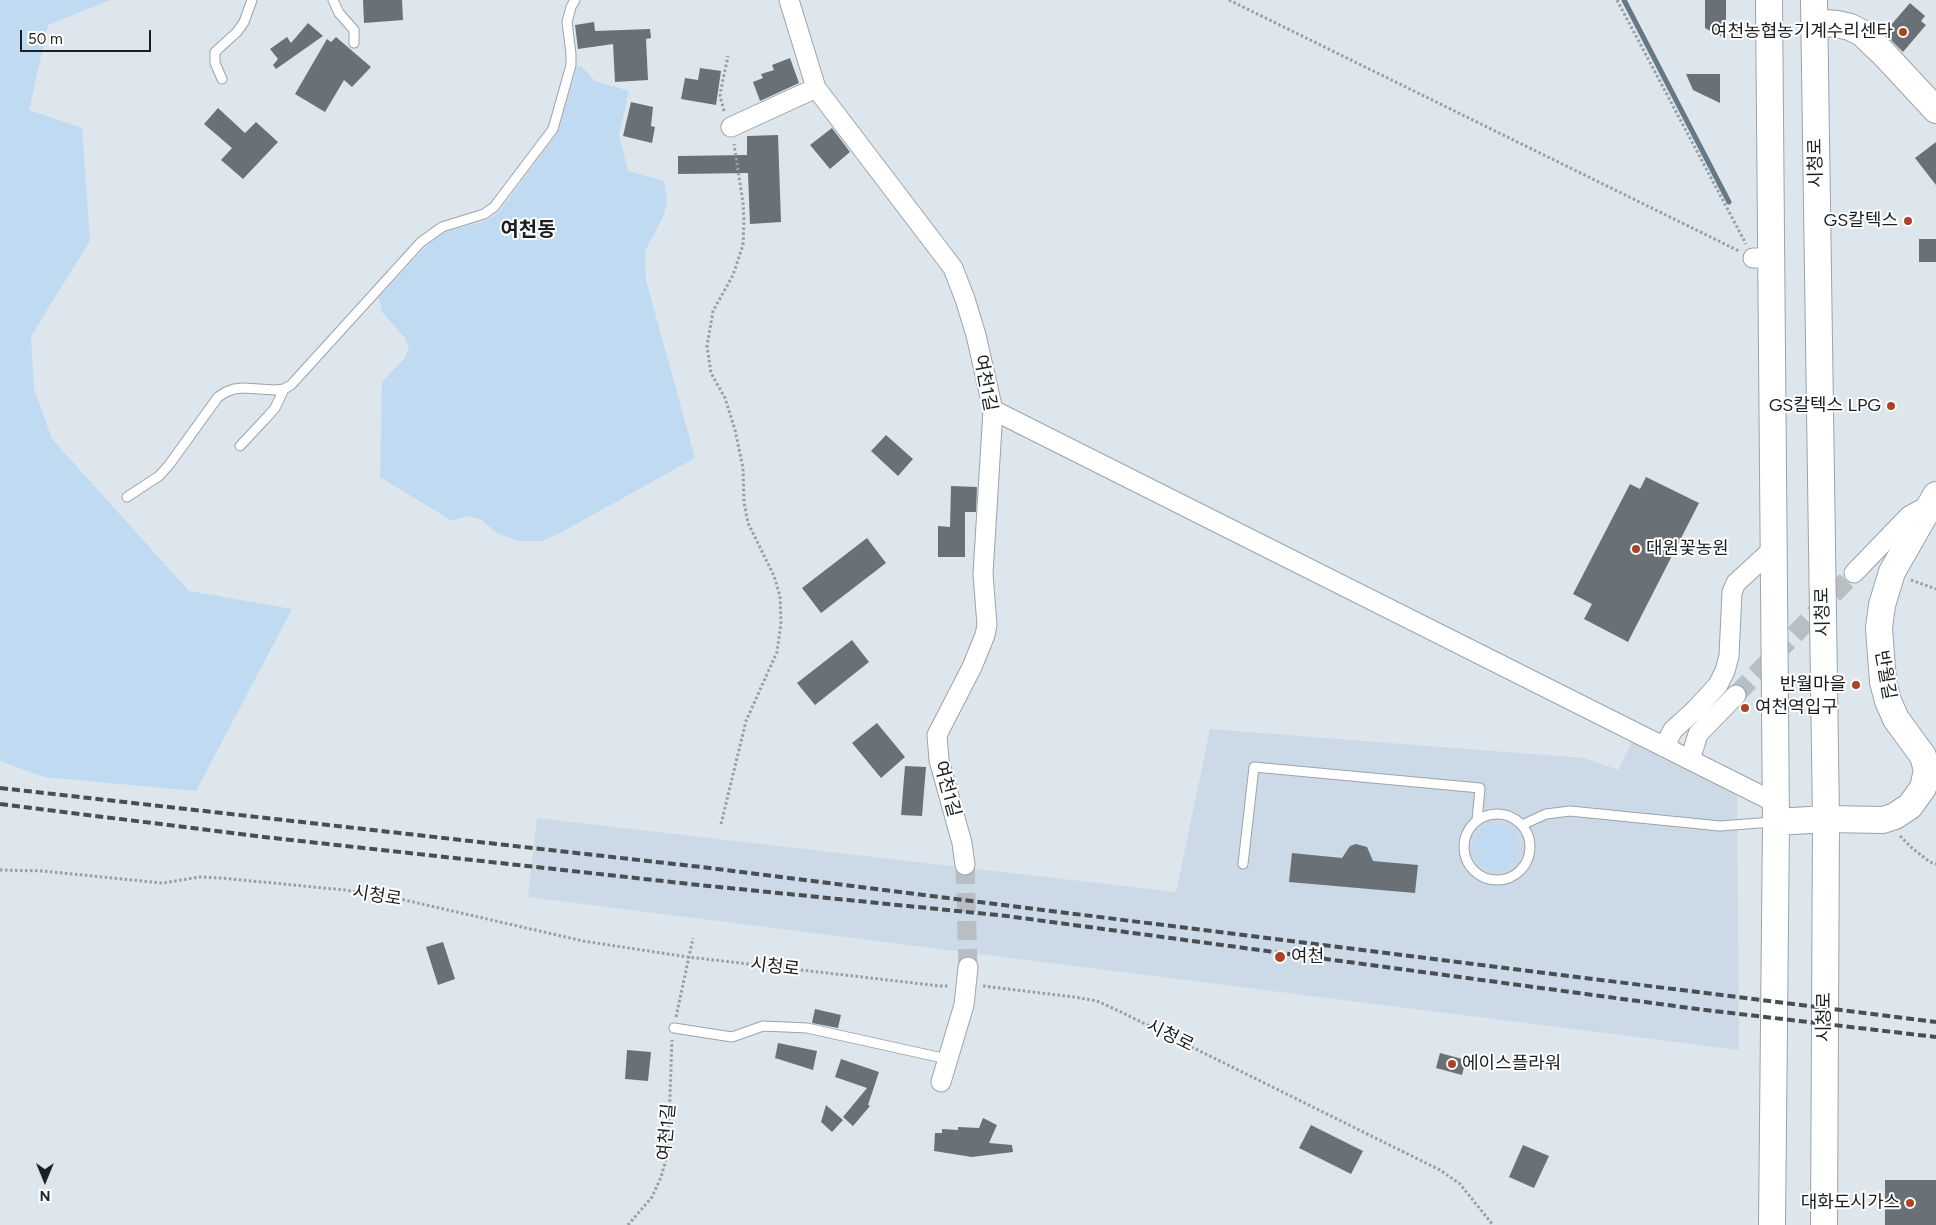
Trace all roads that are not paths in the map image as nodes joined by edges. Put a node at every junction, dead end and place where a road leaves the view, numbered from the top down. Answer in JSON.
{"nodes":[{"id":1,"x":252,"y":0,"type":"edge"},
{"id":2,"x":333,"y":0,"type":"edge"},
{"id":3,"x":575,"y":0,"type":"edge"},
{"id":4,"x":789,"y":0,"type":"edge"},
{"id":5,"x":1769,"y":0,"type":"edge"},
{"id":6,"x":1814,"y":11,"type":"edge"},
{"id":7,"x":354,"y":43,"type":"dead end"},
{"id":8,"x":222,"y":79,"type":"dead end"},
{"id":9,"x":816,"y":88,"type":"junction"},
{"id":10,"x":1936,"y":110,"type":"edge"},
{"id":11,"x":731,"y":127,"type":"road end"},
{"id":12,"x":284,"y":389,"type":"junction"},
{"id":13,"x":993,"y":410,"type":"junction"},
{"id":14,"x":240,"y":446,"type":"dead end"},
{"id":15,"x":127,"y":497,"type":"dead end"},
{"id":16,"x":1932,"y":500,"type":"edge"},
{"id":17,"x":1774,"y":548,"type":"junction"},
{"id":18,"x":1854,"y":573,"type":"tunnel mouth"},
{"id":19,"x":1736,"y":695,"type":"tunnel mouth"},
{"id":20,"x":1664,"y":746,"type":"junction"},
{"id":21,"x":1690,"y":760,"type":"junction"},
{"id":22,"x":1776,"y":812,"type":"junction"},
{"id":23,"x":1826,"y":819,"type":"junction"},
{"id":24,"x":1477,"y":820,"type":"junction"},
{"id":25,"x":1522,"y":825,"type":"junction"},
{"id":26,"x":1243,"y":864,"type":"dead end"},
{"id":27,"x":965,"y":865,"type":"tunnel mouth"},
{"id":28,"x":968,"y":976,"type":"tunnel mouth"},
{"id":29,"x":674,"y":1028,"type":"road end"},
{"id":30,"x":948,"y":1059,"type":"junction"},
{"id":31,"x":941,"y":1082,"type":"dead end"},
{"id":32,"x":1772,"y":1225,"type":"edge"},
{"id":33,"x":1824,"y":1225,"type":"edge"}],
"edges":[{"from":1,"to":8,"type":"lane"},
{"from":2,"to":7,"type":"lane"},
{"from":3,"to":12,"type":"lane"},
{"from":4,"to":9,"type":"street","name":"여천1길"},
{"from":5,"to":17,"type":"street"},
{"from":6,"to":10,"type":"street"},
{"from":6,"to":23,"type":"street","name":"시청로"},
{"from":9,"to":11,"type":"street"},
{"from":9,"to":13,"type":"street","name":"여천1길"},
{"from":12,"to":14,"type":"lane"},
{"from":12,"to":15,"type":"lane"},
{"from":13,"to":20,"type":"street"},
{"from":13,"to":27,"type":"street","name":"여천1길"},
{"from":16,"to":18,"type":"street"},
{"from":16,"to":23,"type":"street","name":"반월길"},
{"from":17,"to":20,"type":"street"},
{"from":17,"to":22,"type":"street"},
{"from":19,"to":21,"type":"street"},
{"from":20,"to":21,"type":"street"},
{"from":21,"to":22,"type":"street"},
{"from":22,"to":23,"type":"street","name":"반월길"},
{"from":22,"to":25,"type":"lane"},
{"from":22,"to":32,"type":"street"},
{"from":23,"to":33,"type":"street","name":"시청로"},
{"from":24,"to":25,"type":"lane"},
{"from":24,"to":25,"type":"lane"},
{"from":24,"to":26,"type":"lane"},
{"from":28,"to":30,"type":"street"},
{"from":29,"to":30,"type":"lane"},
{"from":30,"to":31,"type":"street"}]}
